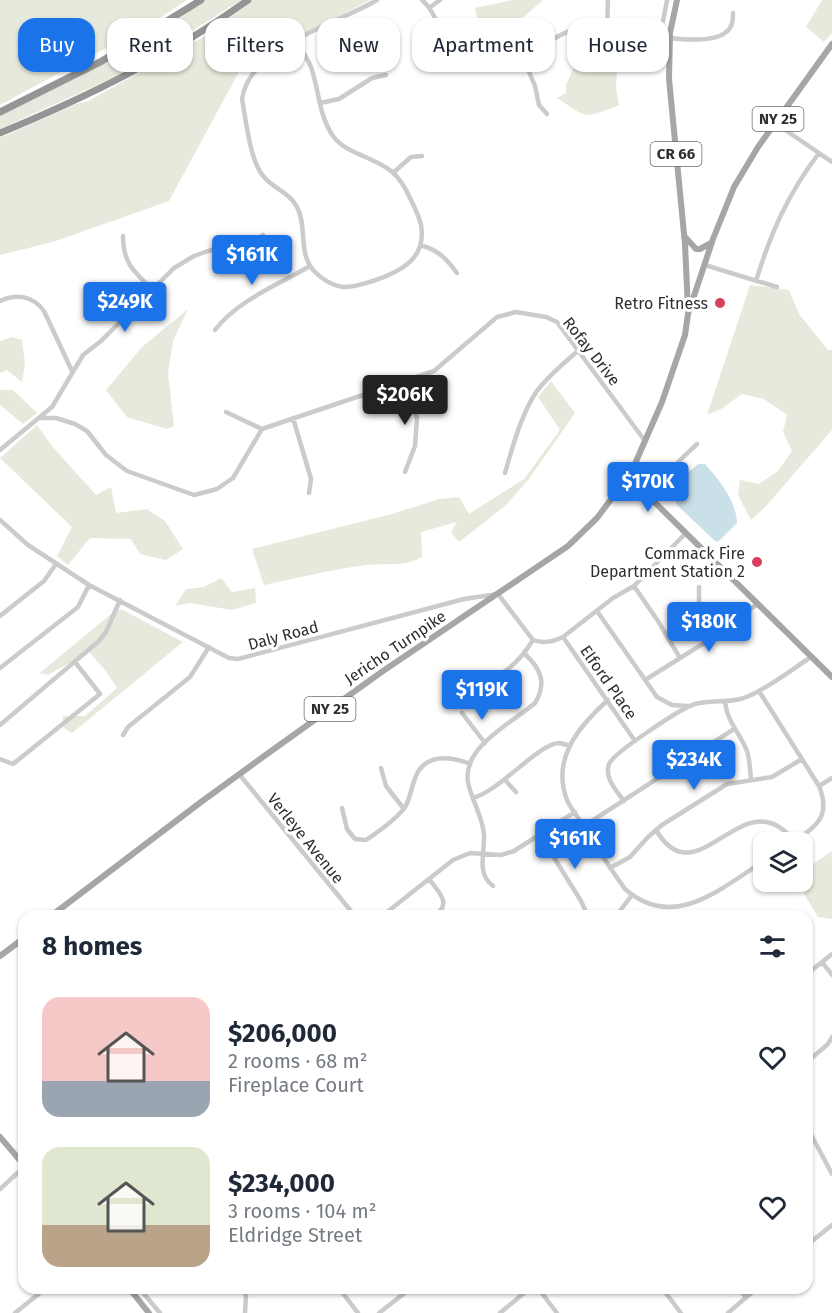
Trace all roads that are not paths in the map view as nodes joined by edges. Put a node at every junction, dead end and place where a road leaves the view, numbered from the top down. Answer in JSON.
{"nodes":[{"id":1,"x":201,"y":0,"type":"edge"},
{"id":2,"x":248,"y":0,"type":"edge"},
{"id":3,"x":377,"y":0,"type":"edge"},
{"id":4,"x":422,"y":0,"type":"edge"},
{"id":5,"x":440,"y":0,"type":"edge"},
{"id":6,"x":608,"y":0,"type":"edge"},
{"id":7,"x":667,"y":0,"type":"edge"},
{"id":8,"x":677,"y":0,"type":"edge"},
{"id":9,"x":429,"y":8,"type":"junction"},
{"id":10,"x":733,"y":13,"type":"dead end"},
{"id":11,"x":434,"y":18,"type":"edge"},
{"id":12,"x":607,"y":18,"type":"edge"},
{"id":13,"x":664,"y":18,"type":"edge"},
{"id":14,"x":305,"y":35,"type":"edge"},
{"id":15,"x":670,"y":37,"type":"junction"},
{"id":16,"x":832,"y":44,"type":"edge"},
{"id":17,"x":305,"y":55,"type":"edge"},
{"id":18,"x":256,"y":72,"type":"edge"},
{"id":19,"x":529,"y":72,"type":"edge"},
{"id":20,"x":386,"y":75,"type":"dead end"},
{"id":21,"x":320,"y":102,"type":"junction"},
{"id":22,"x":0,"y":112,"type":"edge"},
{"id":23,"x":547,"y":114,"type":"dead end"},
{"id":24,"x":775,"y":123,"type":"junction"},
{"id":25,"x":0,"y":133,"type":"edge"},
{"id":26,"x":819,"y":153,"type":"junction"},
{"id":27,"x":422,"y":156,"type":"dead end"},
{"id":28,"x":832,"y":162,"type":"edge"},
{"id":29,"x":394,"y":172,"type":"junction"},
{"id":30,"x":262,"y":235,"type":"dead end"},
{"id":31,"x":684,"y":235,"type":"junction"},
{"id":32,"x":123,"y":236,"type":"dead end"},
{"id":33,"x":712,"y":243,"type":"junction"},
{"id":34,"x":420,"y":245,"type":"junction"},
{"id":35,"x":705,"y":265,"type":"junction"},
{"id":36,"x":310,"y":266,"type":"junction"},
{"id":37,"x":457,"y":273,"type":"dead end"},
{"id":38,"x":756,"y":281,"type":"junction"},
{"id":39,"x":777,"y":287,"type":"dead end"},
{"id":40,"x":152,"y":289,"type":"junction"},
{"id":41,"x":0,"y":301,"type":"edge"},
{"id":42,"x":688,"y":314,"type":"junction"},
{"id":43,"x":215,"y":330,"type":"dead end"},
{"id":44,"x":579,"y":350,"type":"junction"},
{"id":45,"x":72,"y":371,"type":"junction"},
{"id":46,"x":406,"y":381,"type":"junction"},
{"id":47,"x":226,"y":412,"type":"dead end"},
{"id":48,"x":40,"y":418,"type":"junction"},
{"id":49,"x":293,"y":418,"type":"junction"},
{"id":50,"x":262,"y":429,"type":"junction"},
{"id":51,"x":645,"y":441,"type":"junction"},
{"id":52,"x":697,"y":444,"type":"dead end"},
{"id":53,"x":0,"y":450,"type":"edge"},
{"id":54,"x":405,"y":472,"type":"dead end"},
{"id":55,"x":505,"y":473,"type":"dead end"},
{"id":56,"x":628,"y":476,"type":"junction"},
{"id":57,"x":309,"y":493,"type":"dead end"},
{"id":58,"x":655,"y":503,"type":"junction"},
{"id":59,"x":0,"y":520,"type":"edge"},
{"id":60,"x":686,"y":533,"type":"junction"},
{"id":61,"x":56,"y":564,"type":"junction"},
{"id":62,"x":89,"y":585,"type":"junction"},
{"id":63,"x":634,"y":586,"type":"junction"},
{"id":64,"x":699,"y":587,"type":"dead end"},
{"id":65,"x":498,"y":594,"type":"junction"},
{"id":66,"x":120,"y":600,"type":"junction"},
{"id":67,"x":758,"y":604,"type":"junction"},
{"id":68,"x":597,"y":611,"type":"junction"},
{"id":69,"x":0,"y":616,"type":"edge"},
{"id":70,"x":716,"y":634,"type":"junction"},
{"id":71,"x":564,"y":637,"type":"junction"},
{"id":72,"x":533,"y":640,"type":"junction"},
{"id":73,"x":209,"y":647,"type":"junction"},
{"id":74,"x":525,"y":654,"type":"junction"},
{"id":75,"x":680,"y":657,"type":"junction"},
{"id":76,"x":811,"y":657,"type":"junction"},
{"id":77,"x":75,"y":662,"type":"junction"},
{"id":78,"x":0,"y":668,"type":"edge"},
{"id":79,"x":493,"y":677,"type":"dead end"},
{"id":80,"x":832,"y":677,"type":"edge"},
{"id":81,"x":645,"y":680,"type":"junction"},
{"id":82,"x":759,"y":691,"type":"junction"},
{"id":83,"x":608,"y":700,"type":"junction"},
{"id":84,"x":725,"y":702,"type":"junction"},
{"id":85,"x":690,"y":705,"type":"junction"},
{"id":86,"x":462,"y":713,"type":"dead end"},
{"id":87,"x":0,"y":725,"type":"edge"},
{"id":88,"x":734,"y":729,"type":"junction"},
{"id":89,"x":123,"y":735,"type":"dead end"},
{"id":90,"x":635,"y":741,"type":"junction"},
{"id":91,"x":484,"y":743,"type":"junction"},
{"id":92,"x":568,"y":746,"type":"junction"},
{"id":93,"x":0,"y":759,"type":"edge"},
{"id":94,"x":802,"y":759,"type":"junction"},
{"id":95,"x":468,"y":763,"type":"junction"},
{"id":96,"x":381,"y":768,"type":"dead end"},
{"id":97,"x":239,"y":774,"type":"junction"},
{"id":98,"x":832,"y":778,"type":"edge"},
{"id":99,"x":505,"y":780,"type":"junction"},
{"id":100,"x":751,"y":780,"type":"junction"},
{"id":101,"x":819,"y":786,"type":"junction"},
{"id":102,"x":516,"y":792,"type":"dead end"},
{"id":103,"x":473,"y":798,"type":"junction"},
{"id":104,"x":624,"y":801,"type":"junction"},
{"id":105,"x":342,"y":808,"type":"dead end"},
{"id":106,"x":404,"y":809,"type":"junction"},
{"id":107,"x":575,"y":812,"type":"junction"},
{"id":108,"x":584,"y":826,"type":"junction"},
{"id":109,"x":656,"y":830,"type":"junction"},
{"id":110,"x":785,"y":832,"type":"edge"},
{"id":111,"x":807,"y":832,"type":"edge"},
{"id":112,"x":540,"y":835,"type":"junction"},
{"id":113,"x":483,"y":853,"type":"junction"},
{"id":114,"x":610,"y":868,"type":"junction"},
{"id":115,"x":753,"y":868,"type":"edge"},
{"id":116,"x":429,"y":879,"type":"junction"},
{"id":117,"x":493,"y":886,"type":"dead end"},
{"id":118,"x":632,"y":895,"type":"junction"},
{"id":119,"x":669,"y":908,"type":"joint"},
{"id":120,"x":59,"y":910,"type":"edge"},
{"id":121,"x":350,"y":910,"type":"edge"},
{"id":122,"x":390,"y":910,"type":"edge"},
{"id":123,"x":442,"y":910,"type":"edge"},
{"id":124,"x":585,"y":910,"type":"edge"},
{"id":125,"x":621,"y":910,"type":"edge"},
{"id":126,"x":18,"y":942,"type":"edge"},
{"id":127,"x":832,"y":954,"type":"edge"},
{"id":128,"x":0,"y":956,"type":"edge"},
{"id":129,"x":822,"y":962,"type":"junction"},
{"id":130,"x":813,"y":969,"type":"edge"},
{"id":131,"x":832,"y":975,"type":"edge"},
{"id":132,"x":832,"y":1037,"type":"edge"},
{"id":133,"x":830,"y":1046,"type":"edge"},
{"id":134,"x":813,"y":1058,"type":"edge"},
{"id":135,"x":0,"y":1137,"type":"edge"},
{"id":136,"x":813,"y":1138,"type":"edge"},
{"id":137,"x":18,"y":1159,"type":"edge"},
{"id":138,"x":18,"y":1172,"type":"edge"},
{"id":139,"x":832,"y":1174,"type":"edge"},
{"id":140,"x":0,"y":1189,"type":"edge"},
{"id":141,"x":832,"y":1225,"type":"edge"},
{"id":142,"x":813,"y":1240,"type":"edge"},
{"id":143,"x":39,"y":1294,"type":"edge"},
{"id":144,"x":134,"y":1294,"type":"edge"},
{"id":145,"x":144,"y":1294,"type":"edge"},
{"id":146,"x":245,"y":1294,"type":"edge"},
{"id":147,"x":344,"y":1294,"type":"edge"},
{"id":148,"x":403,"y":1294,"type":"edge"},
{"id":149,"x":523,"y":1294,"type":"edge"},
{"id":150,"x":542,"y":1294,"type":"edge"},
{"id":151,"x":667,"y":1294,"type":"edge"},
{"id":152,"x":743,"y":1294,"type":"edge"},
{"id":153,"x":750,"y":1294,"type":"edge"},
{"id":154,"x":746,"y":1297,"type":"junction"},
{"id":155,"x":15,"y":1313,"type":"edge"},
{"id":156,"x":149,"y":1313,"type":"edge"},
{"id":157,"x":160,"y":1313,"type":"edge"},
{"id":158,"x":245,"y":1313,"type":"edge"},
{"id":159,"x":358,"y":1313,"type":"edge"},
{"id":160,"x":379,"y":1313,"type":"edge"},
{"id":161,"x":500,"y":1313,"type":"edge"},
{"id":162,"x":557,"y":1313,"type":"edge"},
{"id":163,"x":681,"y":1313,"type":"edge"},
{"id":164,"x":728,"y":1313,"type":"edge"}],
"edges":[{"from":1,"to":22,"type":"highway"},
{"from":2,"to":25,"type":"highway"},
{"from":3,"to":14,"type":"street"},
{"from":4,"to":9,"type":"street"},
{"from":5,"to":9,"type":"street"},
{"from":6,"to":12,"type":"street"},
{"from":7,"to":13,"type":"street"},
{"from":8,"to":15,"type":"main road","number":"CR 66"},
{"from":9,"to":11,"type":"street"},
{"from":10,"to":15,"type":"street"},
{"from":15,"to":31,"type":"main road","number":"CR 66"},
{"from":16,"to":24,"type":"main road","number":"NY 25"},
{"from":17,"to":21,"type":"street"},
{"from":18,"to":36,"type":"street"},
{"from":19,"to":23,"type":"street"},
{"from":20,"to":21,"type":"street"},
{"from":21,"to":29,"type":"street"},
{"from":24,"to":26,"type":"street"},
{"from":24,"to":33,"type":"main road","number":"NY 25"},
{"from":26,"to":28,"type":"street"},
{"from":26,"to":38,"type":"street"},
{"from":27,"to":29,"type":"street"},
{"from":29,"to":34,"type":"street"},
{"from":30,"to":40,"type":"street"},
{"from":31,"to":33,"type":"main road"},
{"from":31,"to":42,"type":"main road","number":"CR 66"},
{"from":32,"to":40,"type":"street"},
{"from":33,"to":35,"type":"main road","number":"NY 25"},
{"from":34,"to":36,"type":"street"},
{"from":34,"to":37,"type":"street"},
{"from":35,"to":38,"type":"street"},
{"from":35,"to":42,"type":"main road","number":"NY 25"},
{"from":36,"to":43,"type":"street"},
{"from":38,"to":39,"type":"street"},
{"from":40,"to":45,"type":"street"},
{"from":41,"to":45,"type":"street"},
{"from":42,"to":51,"type":"main road","number":"NY 25"},
{"from":44,"to":46,"type":"street","name":"Rofay Drive"},
{"from":44,"to":51,"type":"street","name":"Rofay Drive"},
{"from":44,"to":55,"type":"street"},
{"from":45,"to":48,"type":"street"},
{"from":46,"to":49,"type":"street","name":"Rofay Drive"},
{"from":46,"to":54,"type":"street"},
{"from":47,"to":50,"type":"street"},
{"from":48,"to":50,"type":"street"},
{"from":48,"to":53,"type":"street"},
{"from":49,"to":50,"type":"street","name":"Rofay Drive"},
{"from":49,"to":57,"type":"street"},
{"from":51,"to":56,"type":"main road","number":"NY 25"},
{"from":52,"to":58,"type":"street"},
{"from":56,"to":58,"type":"main road"},
{"from":56,"to":65,"type":"main road","name":"Jericho Turnpike","number":"NY 25"},
{"from":58,"to":60,"type":"main road"},
{"from":59,"to":61,"type":"street","name":"Daly Road"},
{"from":60,"to":63,"type":"street"},
{"from":60,"to":67,"type":"main road"},
{"from":61,"to":62,"type":"street","name":"Daly Road"},
{"from":61,"to":69,"type":"street"},
{"from":62,"to":66,"type":"street","name":"Daly Road"},
{"from":62,"to":78,"type":"street"},
{"from":63,"to":68,"type":"street"},
{"from":63,"to":75,"type":"street"},
{"from":64,"to":70,"type":"street"},
{"from":65,"to":72,"type":"street"},
{"from":65,"to":73,"type":"street","name":"Daly Road"},
{"from":65,"to":97,"type":"main road","name":"Jericho Turnpike","number":"NY 25"},
{"from":66,"to":73,"type":"street","name":"Daly Road"},
{"from":66,"to":77,"type":"street"},
{"from":67,"to":70,"type":"street"},
{"from":67,"to":76,"type":"main road"},
{"from":68,"to":71,"type":"street"},
{"from":68,"to":81,"type":"street"},
{"from":70,"to":75,"type":"street"},
{"from":71,"to":72,"type":"street"},
{"from":71,"to":83,"type":"street","name":"Elford Place"},
{"from":72,"to":74,"type":"street"},
{"from":73,"to":89,"type":"street"},
{"from":74,"to":79,"type":"street"},
{"from":74,"to":91,"type":"street"},
{"from":75,"to":81,"type":"street"},
{"from":76,"to":80,"type":"main road"},
{"from":76,"to":82,"type":"street"},
{"from":77,"to":87,"type":"street"},
{"from":77,"to":93,"type":"street"},
{"from":81,"to":85,"type":"street"},
{"from":82,"to":84,"type":"street"},
{"from":82,"to":94,"type":"street"},
{"from":83,"to":90,"type":"street","name":"Elford Place"},
{"from":83,"to":92,"type":"street"},
{"from":84,"to":85,"type":"street"},
{"from":84,"to":88,"type":"street"},
{"from":85,"to":90,"type":"street"},
{"from":86,"to":91,"type":"street"},
{"from":88,"to":100,"type":"street"},
{"from":88,"to":104,"type":"street"},
{"from":90,"to":104,"type":"street"},
{"from":91,"to":95,"type":"street"},
{"from":92,"to":99,"type":"street"},
{"from":92,"to":107,"type":"street"},
{"from":94,"to":100,"type":"street"},
{"from":94,"to":101,"type":"street"},
{"from":95,"to":103,"type":"street"},
{"from":95,"to":106,"type":"street"},
{"from":96,"to":106,"type":"street"},
{"from":97,"to":120,"type":"main road","name":"Jericho Turnpike","number":"NY 25"},
{"from":97,"to":121,"type":"street","name":"Verleye Avenue"},
{"from":98,"to":101,"type":"street"},
{"from":99,"to":102,"type":"street"},
{"from":99,"to":103,"type":"street"},
{"from":100,"to":109,"type":"street"},
{"from":101,"to":111,"type":"street"},
{"from":103,"to":113,"type":"street"},
{"from":104,"to":108,"type":"street"},
{"from":105,"to":106,"type":"street"},
{"from":107,"to":108,"type":"street"},
{"from":107,"to":112,"type":"street"},
{"from":108,"to":114,"type":"street"},
{"from":109,"to":110,"type":"street"},
{"from":109,"to":114,"type":"street"},
{"from":112,"to":113,"type":"street"},
{"from":112,"to":124,"type":"street"},
{"from":113,"to":116,"type":"street"},
{"from":113,"to":117,"type":"street"},
{"from":114,"to":118,"type":"street"},
{"from":115,"to":119,"type":"street"},
{"from":116,"to":122,"type":"street"},
{"from":116,"to":123,"type":"street"},
{"from":118,"to":119,"type":"street"},
{"from":118,"to":125,"type":"street"},
{"from":126,"to":128,"type":"main road"},
{"from":127,"to":129,"type":"street"},
{"from":129,"to":130,"type":"street"},
{"from":129,"to":131,"type":"street"},
{"from":132,"to":133,"type":"street"},
{"from":133,"to":134,"type":"street"},
{"from":135,"to":137,"type":"main road"},
{"from":136,"to":139,"type":"street"},
{"from":138,"to":140,"type":"street"},
{"from":141,"to":142,"type":"street"},
{"from":143,"to":155,"type":"street"},
{"from":144,"to":156,"type":"main road"},
{"from":145,"to":157,"type":"street"},
{"from":146,"to":158,"type":"street"},
{"from":147,"to":159,"type":"street"},
{"from":148,"to":160,"type":"street"},
{"from":149,"to":161,"type":"street"},
{"from":150,"to":162,"type":"street"},
{"from":151,"to":163,"type":"street"},
{"from":152,"to":154,"type":"street"},
{"from":153,"to":154,"type":"street"},
{"from":154,"to":164,"type":"street"}]}
